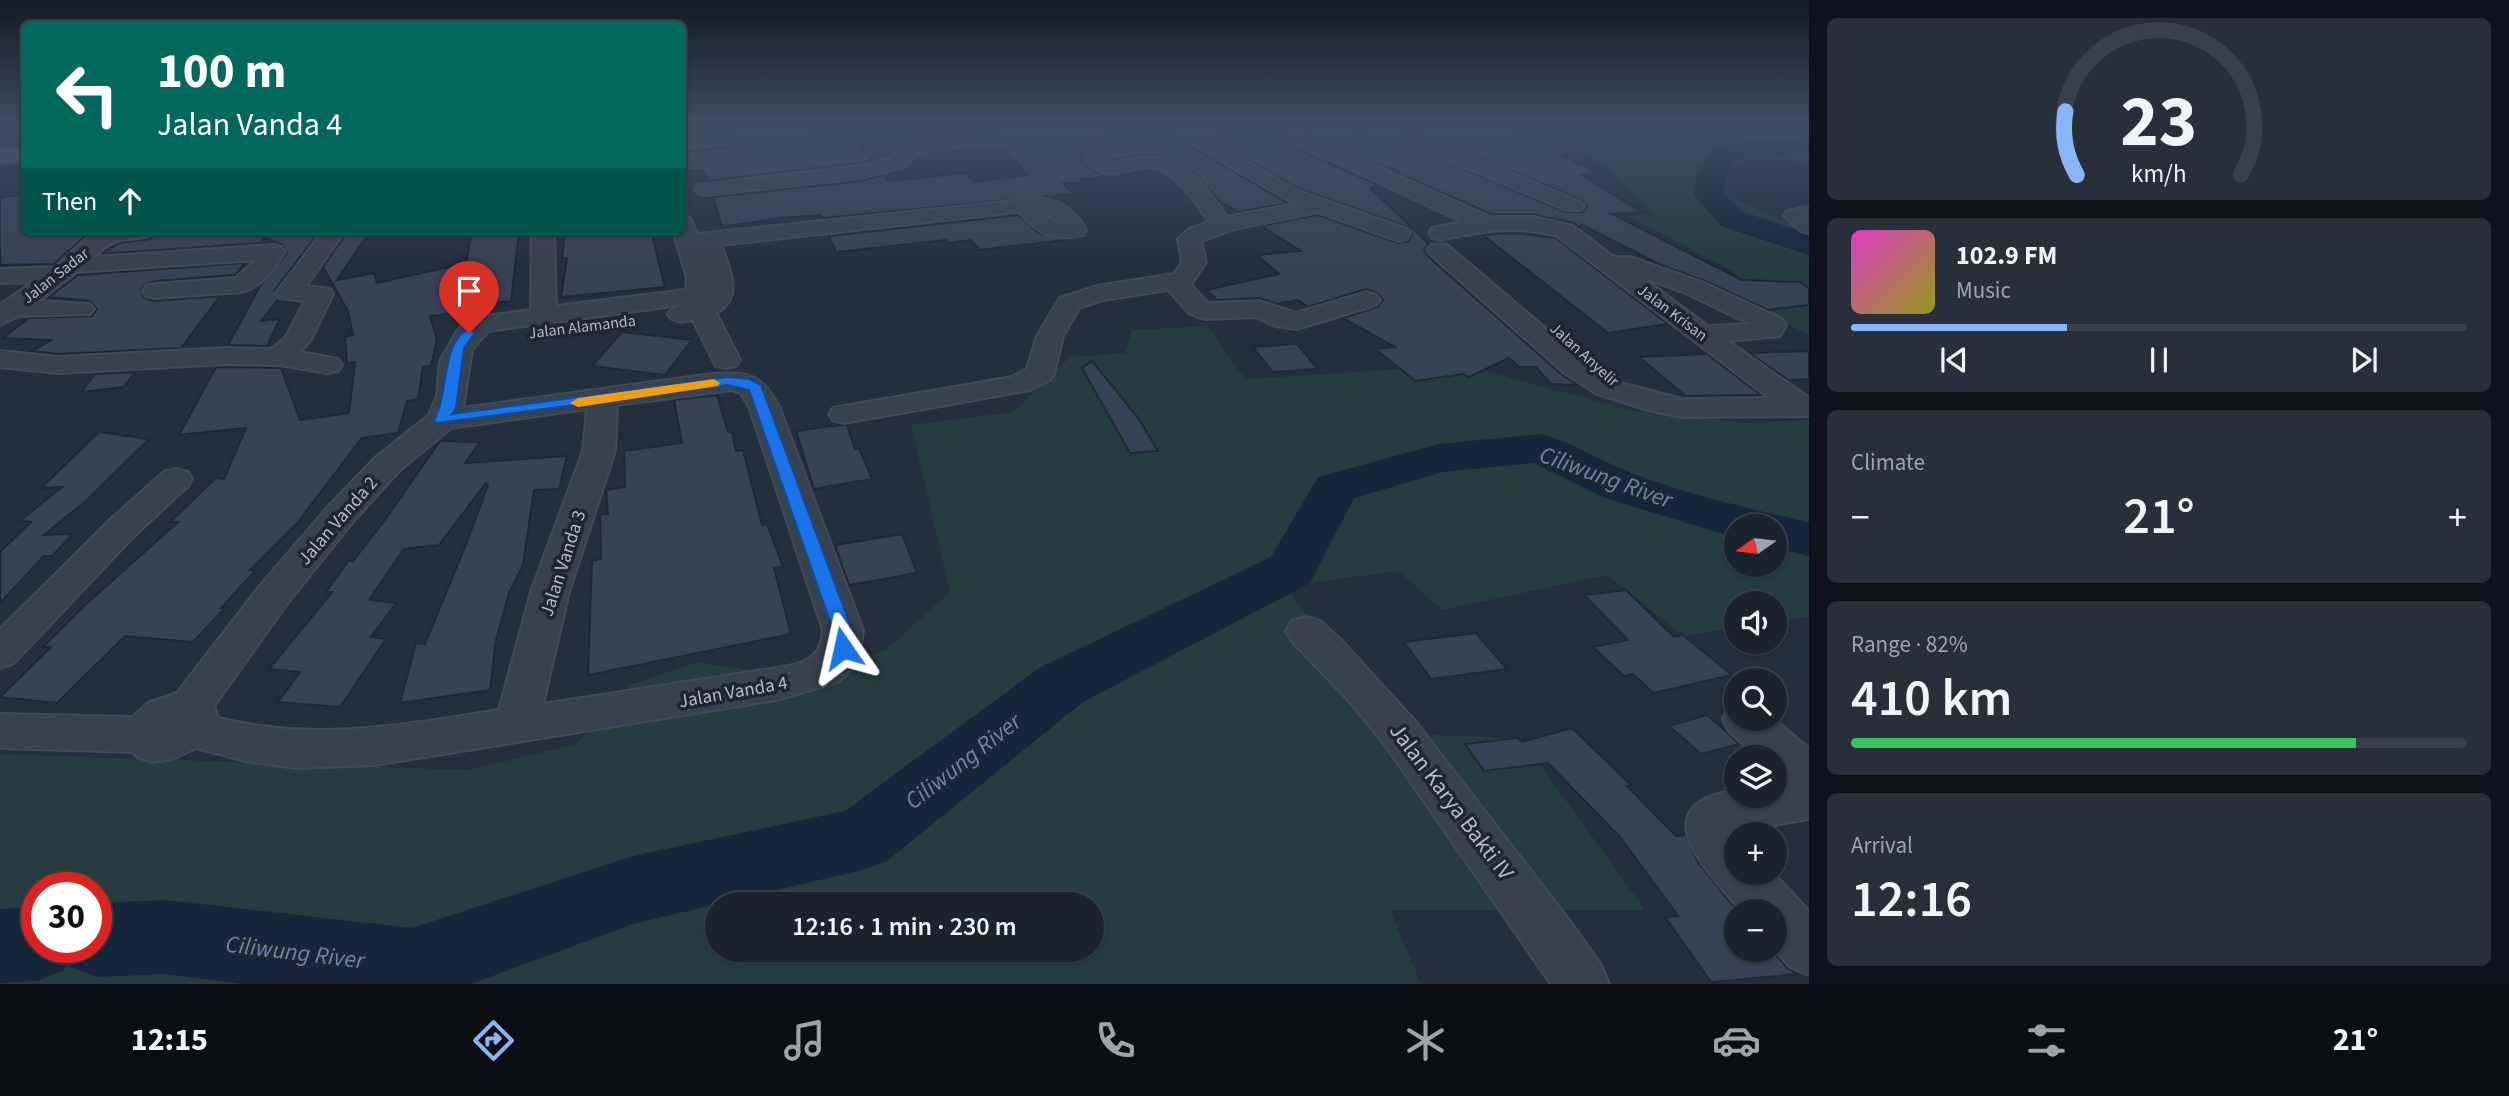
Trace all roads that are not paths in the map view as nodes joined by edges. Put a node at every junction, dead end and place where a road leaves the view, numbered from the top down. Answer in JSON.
{"nodes":[{"id":1,"x":861,"y":172,"type":"edge"},
{"id":2,"x":1174,"y":172,"type":"edge"},
{"id":3,"x":1253,"y":172,"type":"edge"},
{"id":4,"x":1373,"y":172,"type":"edge"},
{"id":5,"x":1493,"y":172,"type":"edge"},
{"id":6,"x":693,"y":187,"type":"edge"},
{"id":7,"x":1024,"y":205,"type":"dead end"},
{"id":8,"x":1317,"y":206,"type":"junction"},
{"id":9,"x":1573,"y":206,"type":"dead end"},
{"id":10,"x":1809,"y":213,"type":"edge"},
{"id":11,"x":1484,"y":223,"type":"junction"},
{"id":12,"x":1223,"y":226,"type":"junction"},
{"id":13,"x":1809,"y":226,"type":"edge"},
{"id":14,"x":104,"y":235,"type":"edge"},
{"id":15,"x":331,"y":235,"type":"edge"},
{"id":16,"x":543,"y":235,"type":"edge"},
{"id":17,"x":693,"y":235,"type":"edge"},
{"id":18,"x":1444,"y":242,"type":"junction"},
{"id":19,"x":1603,"y":259,"type":"junction"},
{"id":20,"x":67,"y":269,"type":"junction"},
{"id":21,"x":0,"y":276,"type":"edge"},
{"id":22,"x":1179,"y":281,"type":"junction"},
{"id":23,"x":155,"y":291,"type":"dead end"},
{"id":24,"x":1367,"y":300,"type":"dead end"},
{"id":25,"x":8,"y":308,"type":"edge"},
{"id":26,"x":81,"y":309,"type":"dead end"},
{"id":27,"x":698,"y":310,"type":"junction"},
{"id":28,"x":545,"y":323,"type":"junction"},
{"id":29,"x":1702,"y":334,"type":"junction"},
{"id":30,"x":279,"y":357,"type":"junction"},
{"id":31,"x":0,"y":359,"type":"edge"},
{"id":32,"x":726,"y":360,"type":"dead end"},
{"id":33,"x":328,"y":365,"type":"dead end"},
{"id":34,"x":602,"y":400,"type":"junction"},
{"id":35,"x":1804,"y":407,"type":"edge"},
{"id":36,"x":844,"y":414,"type":"dead end"},
{"id":37,"x":442,"y":420,"type":"junction"},
{"id":38,"x":176,"y":479,"type":"dead end"},
{"id":39,"x":1306,"y":631,"type":"dead end"},
{"id":40,"x":0,"y":653,"type":"edge"},
{"id":41,"x":190,"y":718,"type":"junction"},
{"id":42,"x":516,"y":726,"type":"junction"},
{"id":43,"x":0,"y":731,"type":"edge"},
{"id":44,"x":1757,"y":731,"type":"edge"},
{"id":45,"x":1809,"y":776,"type":"edge"},
{"id":46,"x":1809,"y":799,"type":"edge"},
{"id":47,"x":1724,"y":852,"type":"edge"},
{"id":48,"x":1751,"y":885,"type":"edge"},
{"id":49,"x":1809,"y":949,"type":"edge"},
{"id":50,"x":1582,"y":984,"type":"edge"}],
"edges":[{"from":1,"to":6,"type":"street"},
{"from":2,"to":12,"type":"street"},
{"from":3,"to":8,"type":"street"},
{"from":4,"to":11,"type":"street"},
{"from":5,"to":9,"type":"street"},
{"from":6,"to":17,"type":"street"},
{"from":7,"to":17,"type":"street"},
{"from":8,"to":12,"type":"street"},
{"from":8,"to":18,"type":"street"},
{"from":10,"to":13,"type":"street"},
{"from":11,"to":18,"type":"street"},
{"from":11,"to":19,"type":"street","name":"Jalan Krisan"},
{"from":12,"to":22,"type":"street"},
{"from":14,"to":20,"type":"street","name":"Jalan Sadar"},
{"from":15,"to":30,"type":"street"},
{"from":16,"to":28,"type":"street"},
{"from":17,"to":27,"type":"street"},
{"from":17,"to":27,"type":"street","name":"Jalan Alamanda"},
{"from":18,"to":35,"type":"street","name":"Jalan Anyelir"},
{"from":19,"to":29,"type":"street","name":"Jalan Krisan"},
{"from":19,"to":29,"type":"street"},
{"from":20,"to":21,"type":"street"},
{"from":20,"to":23,"type":"street"},
{"from":20,"to":25,"type":"street","name":"Jalan Sadar"},
{"from":22,"to":24,"type":"street"},
{"from":22,"to":36,"type":"street"},
{"from":25,"to":26,"type":"street"},
{"from":27,"to":28,"type":"street","name":"Jalan Alamanda"},
{"from":27,"to":32,"type":"street"},
{"from":28,"to":37,"type":"street","name":"Jalan Alamanda"},
{"from":29,"to":35,"type":"street","name":"Jalan Krisan"},
{"from":30,"to":31,"type":"street"},
{"from":30,"to":33,"type":"street"},
{"from":34,"to":37,"type":"street"},
{"from":34,"to":42,"type":"street","name":"Jalan Vanda 3"},
{"from":34,"to":42,"type":"street","name":"Jalan Vanda 4"},
{"from":37,"to":41,"type":"street","name":"Jalan Vanda 2"},
{"from":38,"to":40,"type":"street"},
{"from":39,"to":50,"type":"street","name":"Jalan Karya Bakti IV"},
{"from":41,"to":42,"type":"street"},
{"from":41,"to":43,"type":"street"},
{"from":44,"to":45,"type":"street"},
{"from":46,"to":47,"type":"street"},
{"from":48,"to":49,"type":"street"}]}
